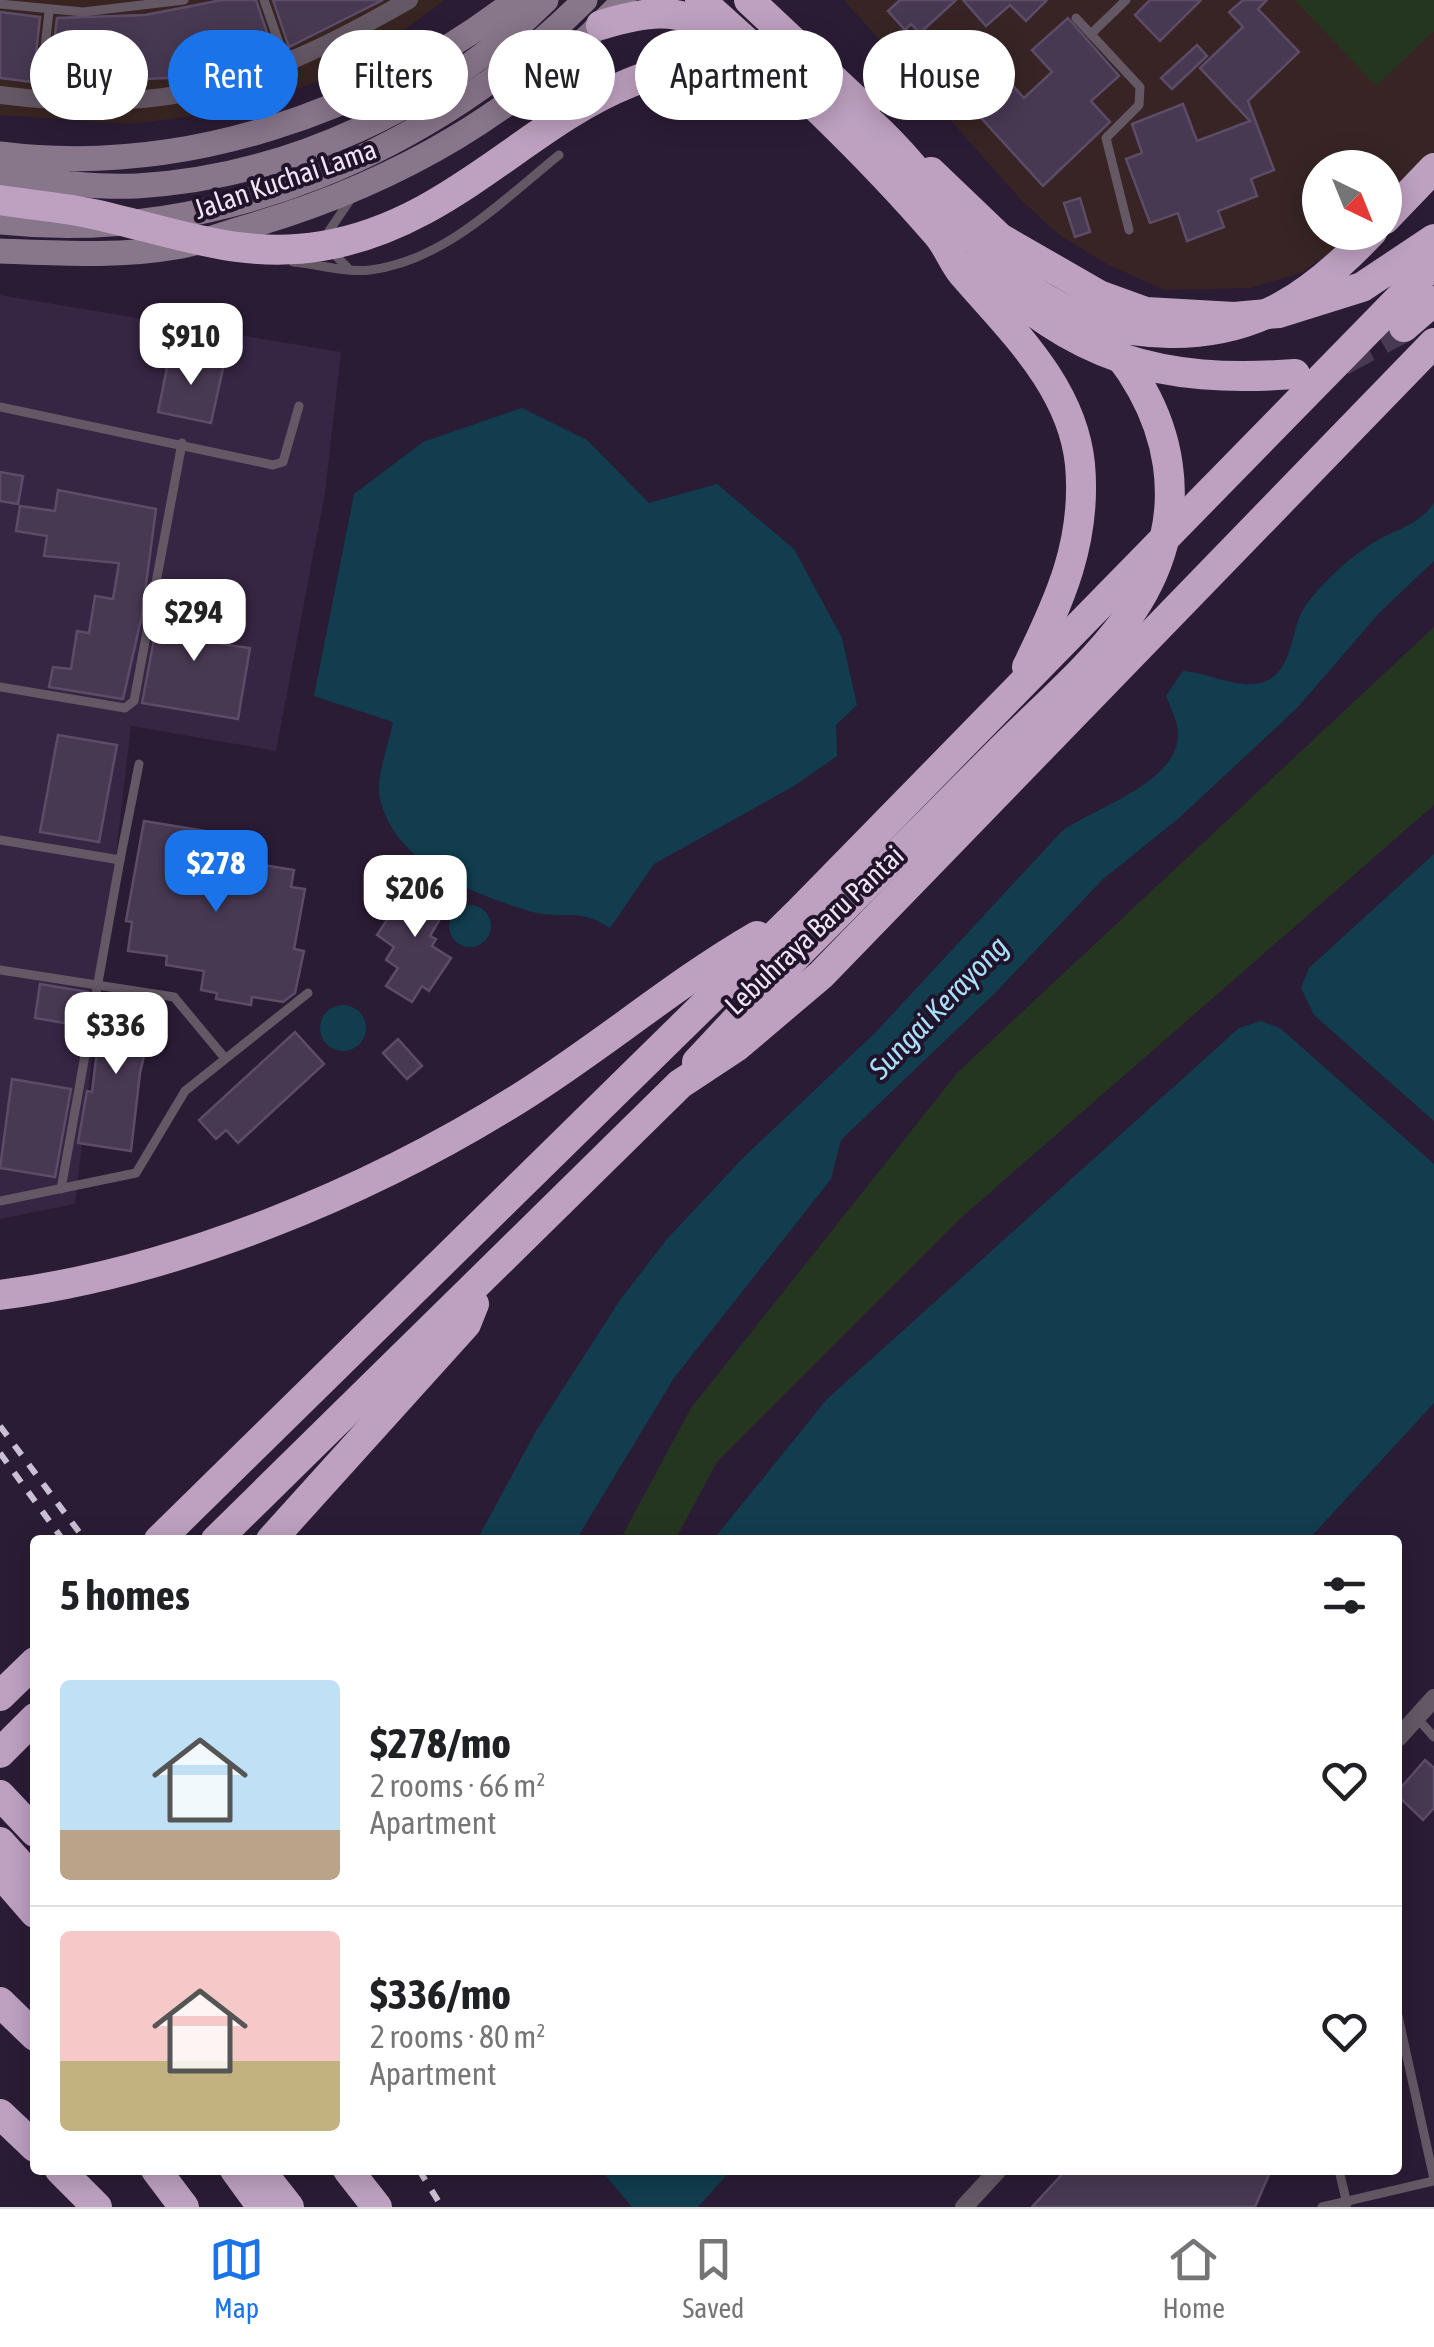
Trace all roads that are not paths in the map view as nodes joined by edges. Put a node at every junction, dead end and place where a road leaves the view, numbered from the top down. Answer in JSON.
{"nodes":[{"id":1,"x":184,"y":0,"type":"edge"},
{"id":2,"x":264,"y":0,"type":"edge"},
{"id":3,"x":409,"y":0,"type":"edge"},
{"id":4,"x":516,"y":0,"type":"edge"},
{"id":5,"x":546,"y":0,"type":"edge"},
{"id":6,"x":555,"y":0,"type":"edge"},
{"id":7,"x":624,"y":0,"type":"edge"},
{"id":8,"x":700,"y":0,"type":"edge"},
{"id":9,"x":1126,"y":0,"type":"edge"},
{"id":10,"x":0,"y":4,"type":"edge"},
{"id":11,"x":755,"y":4,"type":"edge"},
{"id":12,"x":49,"y":12,"type":"junction"},
{"id":13,"x":593,"y":12,"type":"edge"},
{"id":14,"x":1076,"y":18,"type":"dead end"},
{"id":15,"x":47,"y":30,"type":"edge"},
{"id":16,"x":275,"y":30,"type":"edge"},
{"id":17,"x":572,"y":30,"type":"edge"},
{"id":18,"x":719,"y":30,"type":"edge"},
{"id":19,"x":734,"y":30,"type":"edge"},
{"id":20,"x":1092,"y":34,"type":"junction"},
{"id":21,"x":298,"y":58,"type":"edge"},
{"id":22,"x":0,"y":96,"type":"edge"},
{"id":23,"x":30,"y":99,"type":"edge"},
{"id":24,"x":488,"y":120,"type":"edge"},
{"id":25,"x":831,"y":120,"type":"edge"},
{"id":26,"x":0,"y":154,"type":"edge"},
{"id":27,"x":559,"y":155,"type":"dead end"},
{"id":28,"x":1434,"y":168,"type":"edge"},
{"id":29,"x":0,"y":175,"type":"edge"},
{"id":30,"x":377,"y":182,"type":"junction"},
{"id":31,"x":0,"y":200,"type":"edge"},
{"id":32,"x":1402,"y":202,"type":"edge"},
{"id":33,"x":0,"y":222,"type":"edge"},
{"id":34,"x":1128,"y":230,"type":"dead end"},
{"id":35,"x":1000,"y":238,"type":"junction"},
{"id":36,"x":942,"y":239,"type":"junction"},
{"id":37,"x":1434,"y":239,"type":"edge"},
{"id":38,"x":177,"y":248,"type":"junction"},
{"id":39,"x":1355,"y":250,"type":"edge"},
{"id":40,"x":0,"y":251,"type":"edge"},
{"id":41,"x":1434,"y":262,"type":"edge"},
{"id":42,"x":348,"y":268,"type":"junction"},
{"id":43,"x":1434,"y":302,"type":"edge"},
{"id":44,"x":1404,"y":326,"type":"tunnel mouth"},
{"id":45,"x":1434,"y":343,"type":"edge"},
{"id":46,"x":1295,"y":374,"type":"dead end"},
{"id":47,"x":299,"y":406,"type":"dead end"},
{"id":48,"x":0,"y":407,"type":"edge"},
{"id":49,"x":182,"y":443,"type":"junction"},
{"id":50,"x":0,"y":687,"type":"edge"},
{"id":51,"x":1014,"y":692,"type":"junction"},
{"id":52,"x":139,"y":764,"type":"dead end"},
{"id":53,"x":0,"y":840,"type":"edge"},
{"id":54,"x":120,"y":860,"type":"junction"},
{"id":55,"x":800,"y":911,"type":"junction"},
{"id":56,"x":0,"y":970,"type":"edge"},
{"id":57,"x":98,"y":985,"type":"junction"},
{"id":58,"x":308,"y":993,"type":"dead end"},
{"id":59,"x":224,"y":1057,"type":"junction"},
{"id":60,"x":680,"y":1084,"type":"junction"},
{"id":61,"x":60,"y":1189,"type":"junction"},
{"id":62,"x":0,"y":1201,"type":"edge"},
{"id":63,"x":494,"y":1266,"type":"junction"},
{"id":64,"x":0,"y":1295,"type":"edge"},
{"id":65,"x":164,"y":1535,"type":"edge"},
{"id":66,"x":221,"y":1535,"type":"edge"},
{"id":67,"x":276,"y":1535,"type":"edge"},
{"id":68,"x":30,"y":1667,"type":"edge"},
{"id":69,"x":0,"y":1696,"type":"edge"},
{"id":70,"x":1434,"y":1698,"type":"edge"},
{"id":71,"x":1417,"y":1718,"type":"junction"},
{"id":72,"x":30,"y":1723,"type":"edge"},
{"id":73,"x":1402,"y":1734,"type":"edge"},
{"id":74,"x":1434,"y":1736,"type":"edge"},
{"id":75,"x":0,"y":1753,"type":"edge"},
{"id":76,"x":0,"y":1795,"type":"edge"},
{"id":77,"x":30,"y":1827,"type":"edge"},
{"id":78,"x":0,"y":1842,"type":"edge"},
{"id":79,"x":0,"y":1874,"type":"edge"},
{"id":80,"x":30,"y":1875,"type":"edge"},
{"id":81,"x":30,"y":1907,"type":"edge"},
{"id":82,"x":0,"y":2005,"type":"edge"},
{"id":83,"x":30,"y":2015,"type":"edge"},
{"id":84,"x":30,"y":2032,"type":"edge"},
{"id":85,"x":1402,"y":2034,"type":"edge"},
{"id":86,"x":0,"y":2114,"type":"edge"},
{"id":87,"x":30,"y":2141,"type":"edge"},
{"id":88,"x":65,"y":2175,"type":"edge"},
{"id":89,"x":160,"y":2175,"type":"edge"},
{"id":90,"x":241,"y":2175,"type":"edge"},
{"id":91,"x":263,"y":2175,"type":"edge"},
{"id":92,"x":328,"y":2175,"type":"edge"},
{"id":93,"x":352,"y":2175,"type":"edge"},
{"id":94,"x":993,"y":2175,"type":"edge"},
{"id":95,"x":1340,"y":2175,"type":"edge"},
{"id":96,"x":1434,"y":2180,"type":"edge"},
{"id":97,"x":1347,"y":2204,"type":"edge"},
{"id":98,"x":279,"y":2206,"type":"edge"},
{"id":99,"x":96,"y":2207,"type":"edge"},
{"id":100,"x":184,"y":2207,"type":"edge"},
{"id":101,"x":350,"y":2207,"type":"edge"},
{"id":102,"x":377,"y":2207,"type":"edge"},
{"id":103,"x":964,"y":2207,"type":"edge"},
{"id":104,"x":1322,"y":2207,"type":"edge"}],
"edges":[{"from":1,"to":12,"type":"lane"},
{"from":2,"to":16,"type":"lane"},
{"from":3,"to":21,"type":"street"},
{"from":4,"to":26,"type":"main road"},
{"from":5,"to":29,"type":"main road","name":"Jalan Kuchai Lama"},
{"from":6,"to":17,"type":"main road"},
{"from":7,"to":13,"type":"main road"},
{"from":8,"to":19,"type":"highway"},
{"from":9,"to":20,"type":"lane"},
{"from":10,"to":12,"type":"lane"},
{"from":11,"to":35,"type":"highway"},
{"from":12,"to":15,"type":"lane"},
{"from":13,"to":18,"type":"highway"},
{"from":13,"to":33,"type":"main road","name":"Jalan Kuchai Lama","bridge":true},
{"from":14,"to":20,"type":"lane"},
{"from":20,"to":34,"type":"lane"},
{"from":22,"to":23,"type":"street"},
{"from":24,"to":30,"type":"main road","name":"Jalan Kuchai Lama"},
{"from":25,"to":36,"type":"highway"},
{"from":27,"to":42,"type":"lane"},
{"from":28,"to":32,"type":"highway"},
{"from":30,"to":38,"type":"main road","name":"Jalan Kuchai Lama"},
{"from":30,"to":42,"type":"lane"},
{"from":31,"to":39,"type":"highway","bridge":true},
{"from":35,"to":37,"type":"highway"},
{"from":35,"to":60,"type":"highway","bridge":true},
{"from":36,"to":46,"type":"highway"},
{"from":36,"to":51,"type":"highway"},
{"from":38,"to":40,"type":"main road","name":"Jalan Kuchai Lama"},
{"from":38,"to":42,"type":"lane"},
{"from":41,"to":51,"type":"highway","name":"Lebuhraya Baru Pantai"},
{"from":43,"to":44,"type":"highway"},
{"from":45,"to":60,"type":"highway","name":"Lebuhraya Baru Pantai"},
{"from":47,"to":49,"type":"lane"},
{"from":48,"to":49,"type":"lane"},
{"from":49,"to":50,"type":"lane"},
{"from":51,"to":55,"type":"highway","name":"Lebuhraya Baru Pantai"},
{"from":52,"to":54,"type":"lane"},
{"from":53,"to":54,"type":"lane"},
{"from":54,"to":57,"type":"lane"},
{"from":55,"to":64,"type":"highway"},
{"from":55,"to":65,"type":"highway"},
{"from":56,"to":57,"type":"lane"},
{"from":57,"to":59,"type":"lane"},
{"from":57,"to":61,"type":"lane"},
{"from":58,"to":59,"type":"lane"},
{"from":59,"to":61,"type":"lane"},
{"from":60,"to":63,"type":"highway","name":"Lebuhraya Baru Pantai"},
{"from":61,"to":62,"type":"lane"},
{"from":63,"to":66,"type":"highway","name":"Lebuhraya Baru Pantai"},
{"from":63,"to":67,"type":"highway"},
{"from":68,"to":69,"type":"highway"},
{"from":70,"to":71,"type":"street"},
{"from":71,"to":73,"type":"street"},
{"from":71,"to":74,"type":"lane"},
{"from":72,"to":75,"type":"highway"},
{"from":76,"to":77,"type":"highway"},
{"from":78,"to":80,"type":"highway"},
{"from":79,"to":81,"type":"highway"},
{"from":82,"to":83,"type":"highway"},
{"from":82,"to":84,"type":"highway","bridge":true},
{"from":85,"to":96,"type":"lane"},
{"from":86,"to":87,"type":"highway"},
{"from":88,"to":99,"type":"highway"},
{"from":89,"to":100,"type":"highway"},
{"from":90,"to":98,"type":"highway"},
{"from":91,"to":98,"type":"highway"},
{"from":92,"to":101,"type":"highway"},
{"from":93,"to":102,"type":"highway"},
{"from":94,"to":103,"type":"street"},
{"from":95,"to":97,"type":"lane"},
{"from":96,"to":97,"type":"lane"},
{"from":97,"to":104,"type":"lane"}]}
